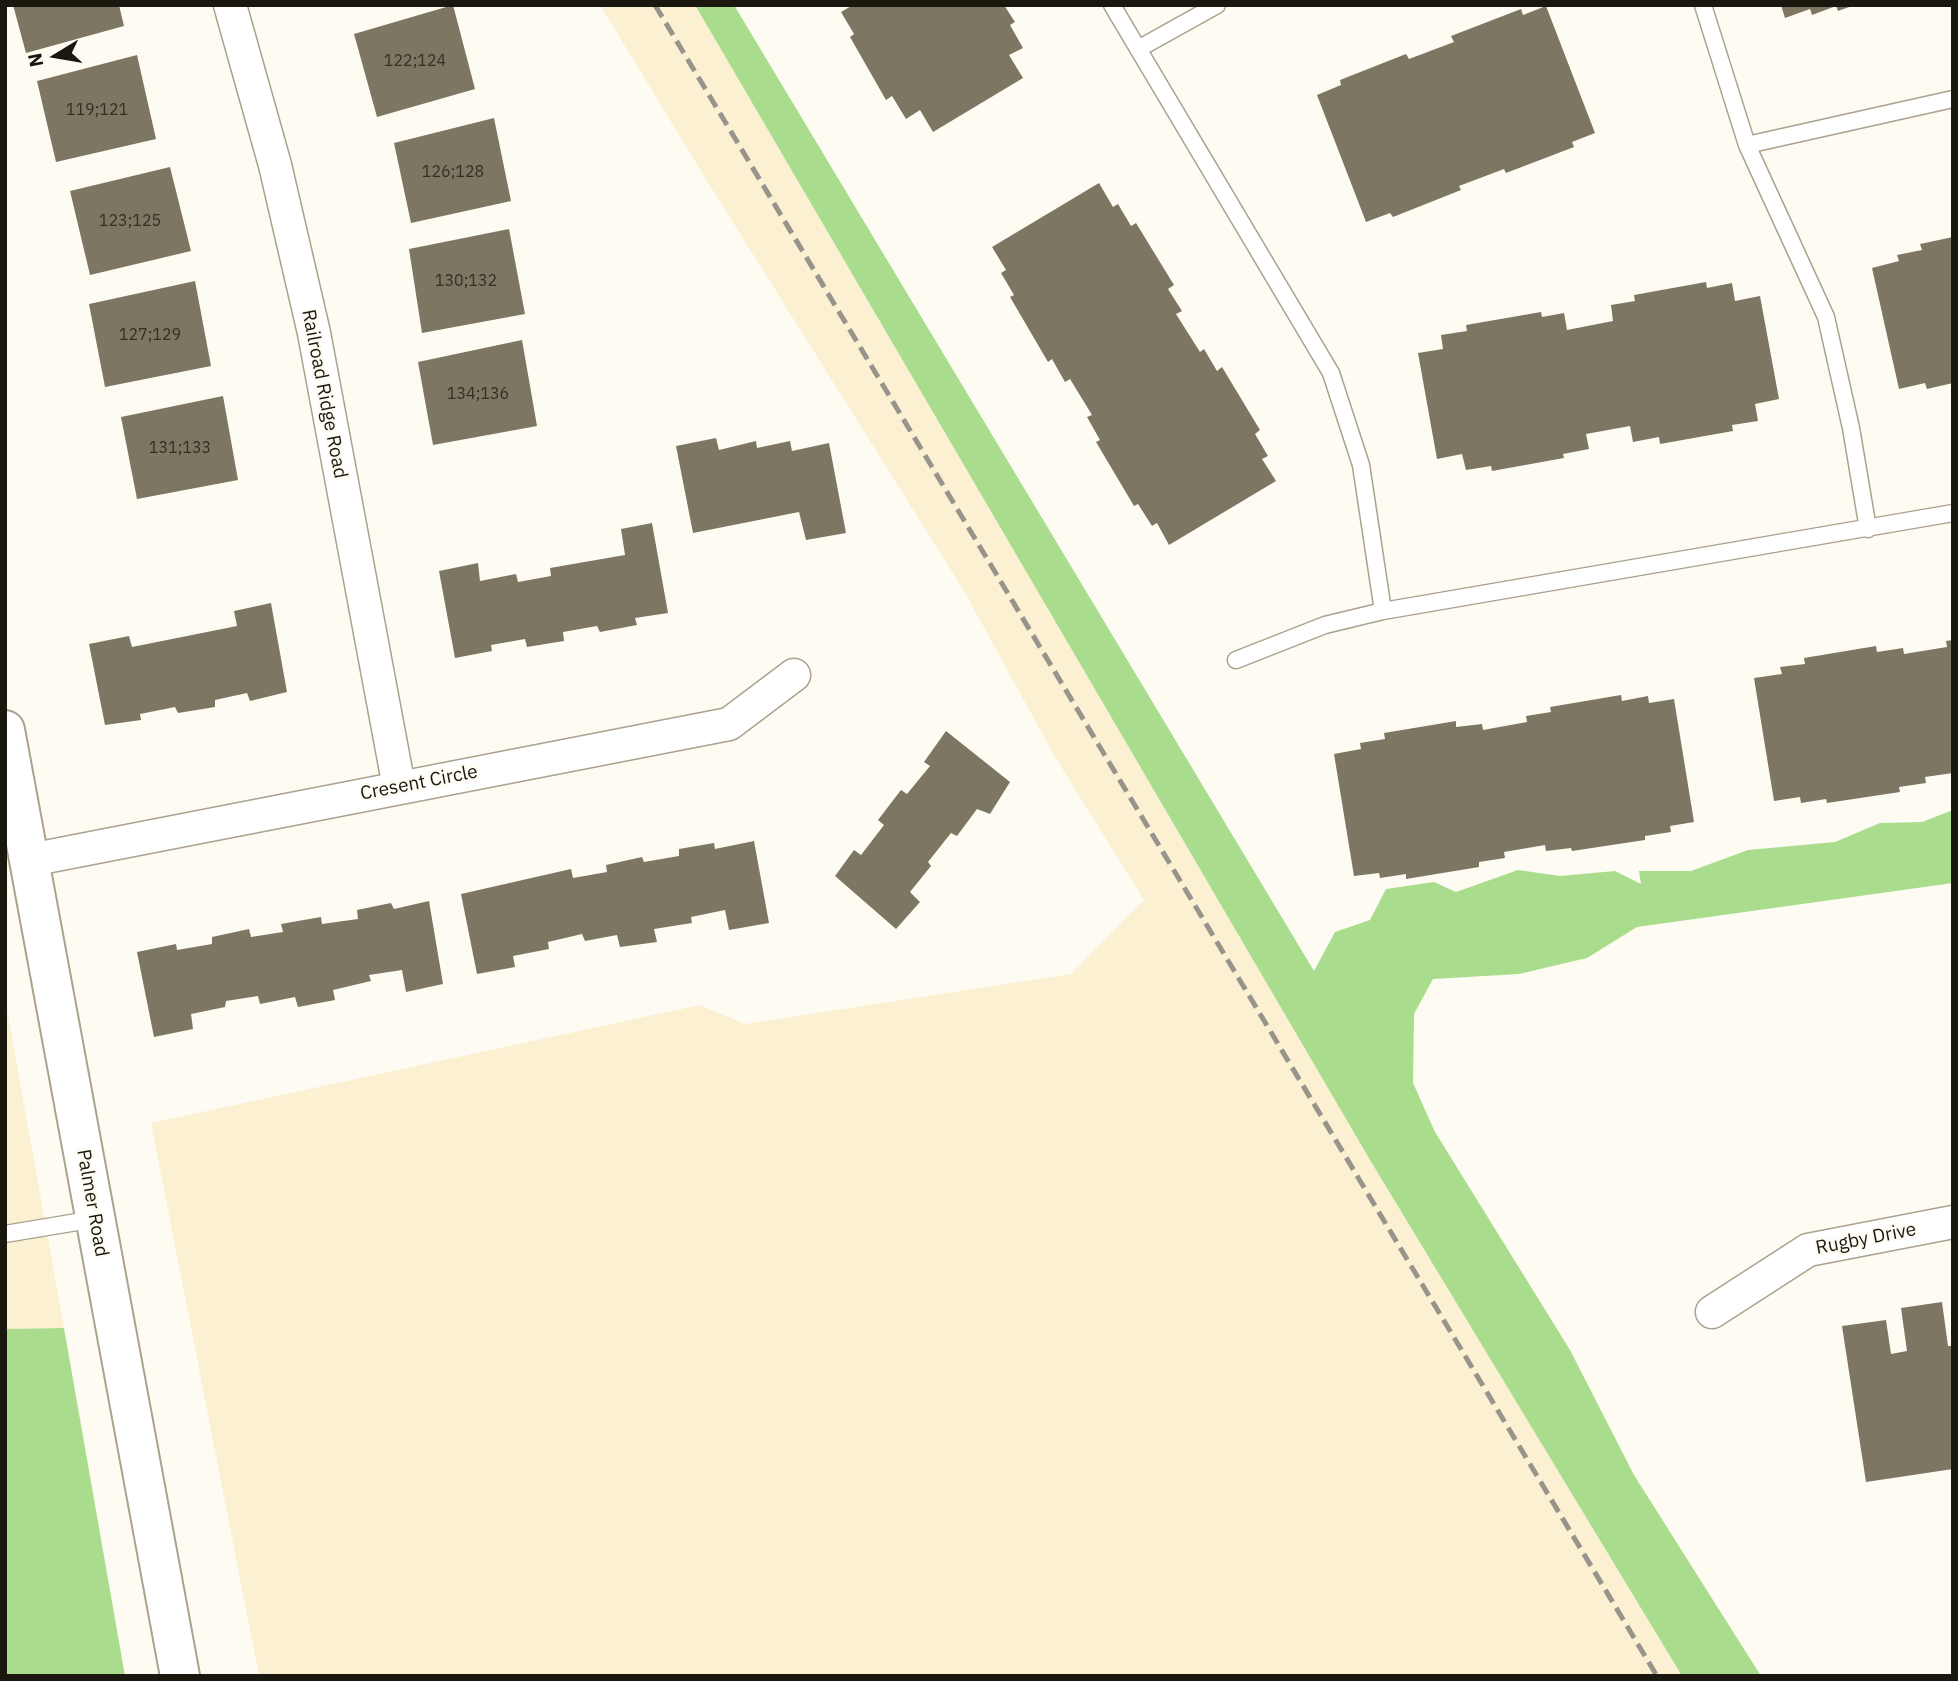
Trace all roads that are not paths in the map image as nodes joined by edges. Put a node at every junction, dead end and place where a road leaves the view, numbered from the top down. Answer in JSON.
{"nodes":[{"id":1,"x":230,"y":5,"type":"edge"},
{"id":2,"x":1112,"y":5,"type":"edge"},
{"id":3,"x":1217,"y":5,"type":"edge"},
{"id":4,"x":1703,"y":5,"type":"edge"},
{"id":5,"x":1138,"y":49,"type":"junction"},
{"id":6,"x":1953,"y":99,"type":"edge"},
{"id":7,"x":1747,"y":145,"type":"junction"},
{"id":8,"x":1953,"y":513,"type":"edge"},
{"id":9,"x":1868,"y":528,"type":"junction"},
{"id":10,"x":1383,"y":611,"type":"junction"},
{"id":11,"x":1236,"y":660,"type":"dead end"},
{"id":12,"x":794,"y":675,"type":"dead end"},
{"id":13,"x":5,"y":730,"type":"edge"},
{"id":14,"x":399,"y":787,"type":"junction"},
{"id":15,"x":30,"y":860,"type":"junction"},
{"id":16,"x":95,"y":1219,"type":"junction"},
{"id":17,"x":1953,"y":1222,"type":"edge"},
{"id":18,"x":5,"y":1234,"type":"edge"},
{"id":19,"x":1712,"y":1312,"type":"dead end"},
{"id":20,"x":180,"y":1676,"type":"edge"}],
"edges":[{"from":1,"to":14,"type":"street","name":"Railroad Ridge Road"},
{"from":2,"to":5,"type":"lane"},
{"from":3,"to":5,"type":"lane"},
{"from":4,"to":7,"type":"lane"},
{"from":5,"to":10,"type":"lane"},
{"from":6,"to":7,"type":"lane"},
{"from":7,"to":9,"type":"lane"},
{"from":8,"to":9,"type":"lane"},
{"from":9,"to":10,"type":"lane"},
{"from":10,"to":11,"type":"lane"},
{"from":12,"to":14,"type":"street","name":"Cresent Circle"},
{"from":13,"to":15,"type":"street","name":"Palmer Road"},
{"from":14,"to":15,"type":"street","name":"Cresent Circle"},
{"from":15,"to":16,"type":"street","name":"Palmer Road"},
{"from":16,"to":18,"type":"lane"},
{"from":16,"to":20,"type":"street","name":"Palmer Road"},
{"from":17,"to":19,"type":"street","name":"Rugby Drive"}]}
